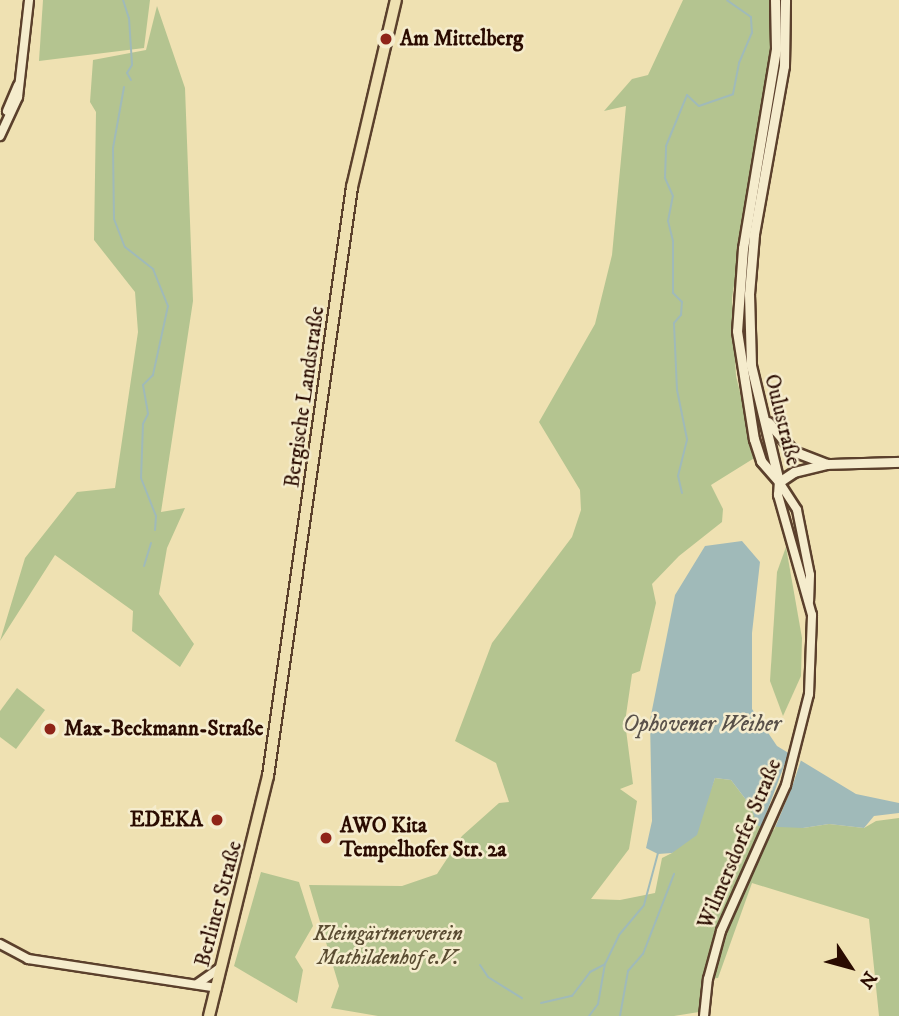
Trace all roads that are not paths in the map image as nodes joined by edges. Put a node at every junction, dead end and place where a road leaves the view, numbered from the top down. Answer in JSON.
{"nodes":[{"id":1,"x":29,"y":0,"type":"edge"},
{"id":2,"x":396,"y":0,"type":"edge"},
{"id":3,"x":775,"y":0,"type":"edge"},
{"id":4,"x":785,"y":0,"type":"edge"},
{"id":5,"x":0,"y":136,"type":"edge"},
{"id":6,"x":751,"y":352,"type":"junction"},
{"id":7,"x":899,"y":461,"type":"edge"},
{"id":8,"x":827,"y":464,"type":"junction"},
{"id":9,"x":779,"y":482,"type":"junction"},
{"id":10,"x":264,"y":801,"type":"joint"},
{"id":11,"x":0,"y":944,"type":"edge"},
{"id":12,"x":223,"y":964,"type":"junction"},
{"id":13,"x":197,"y":984,"type":"junction"},
{"id":14,"x":217,"y":988,"type":"junction"},
{"id":15,"x":209,"y":1016,"type":"edge"},
{"id":16,"x":704,"y":1016,"type":"edge"}],
"edges":[{"from":1,"to":5,"type":"street"},
{"from":2,"to":10,"type":"main road","name":"Bergische Landstraße"},
{"from":3,"to":9,"type":"main road","name":"Oulustraße"},
{"from":4,"to":6,"type":"main road","name":"Oulustraße"},
{"from":6,"to":8,"type":"main road"},
{"from":6,"to":9,"type":"main road","name":"Oulustraße"},
{"from":7,"to":8,"type":"main road"},
{"from":8,"to":9,"type":"main road"},
{"from":9,"to":16,"type":"street","name":"Wilmersdorfer Straße"},
{"from":10,"to":12,"type":"main road","name":"Berliner Straße"},
{"from":11,"to":13,"type":"street"},
{"from":12,"to":13,"type":"street"},
{"from":12,"to":14,"type":"main road","name":"Berliner Straße"},
{"from":13,"to":14,"type":"street"},
{"from":14,"to":15,"type":"main road","name":"Berliner Straße"}]}
